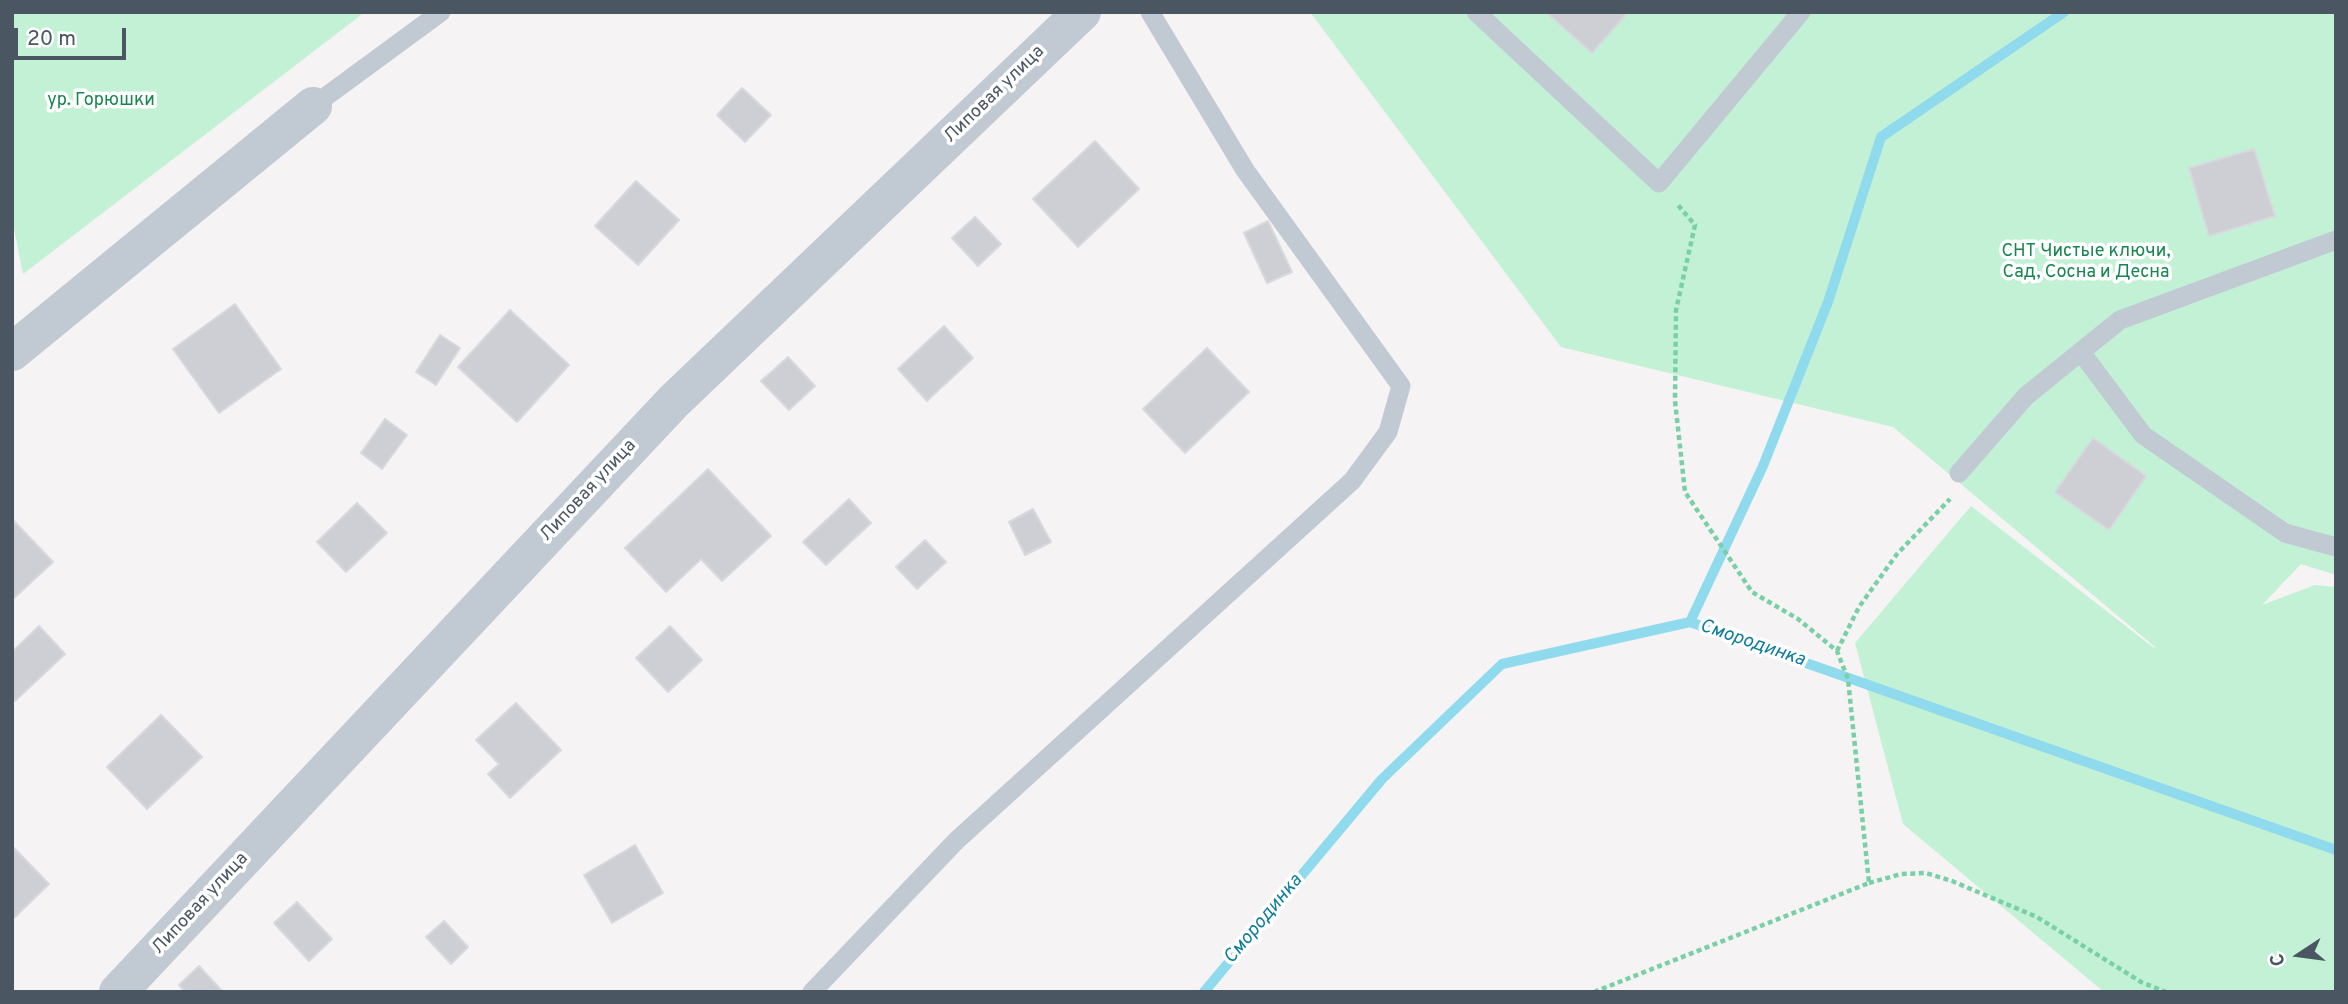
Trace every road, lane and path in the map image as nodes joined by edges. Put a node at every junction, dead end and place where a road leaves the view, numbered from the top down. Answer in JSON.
{"nodes":[{"id":1,"x":441,"y":12,"type":"edge"},
{"id":2,"x":1082,"y":12,"type":"edge"},
{"id":3,"x":1150,"y":12,"type":"edge"},
{"id":4,"x":1476,"y":12,"type":"edge"},
{"id":5,"x":1801,"y":12,"type":"edge"},
{"id":6,"x":313,"y":106,"type":"joint"},
{"id":7,"x":1659,"y":183,"type":"junction"},
{"id":8,"x":2336,"y":240,"type":"edge"},
{"id":9,"x":12,"y":352,"type":"edge"},
{"id":10,"x":2081,"y":352,"type":"junction"},
{"id":11,"x":1959,"y":472,"type":"joint"},
{"id":12,"x":2336,"y":547,"type":"edge"},
{"id":13,"x":1837,"y":651,"type":"junction"},
{"id":14,"x":1869,"y":883,"type":"junction"},
{"id":15,"x":118,"y":992,"type":"edge"},
{"id":16,"x":811,"y":992,"type":"edge"},
{"id":17,"x":1594,"y":992,"type":"edge"},
{"id":18,"x":2166,"y":992,"type":"edge"}],
"edges":[{"from":1,"to":6,"type":"lane"},
{"from":2,"to":15,"type":"street","name":"Липовая улица"},
{"from":3,"to":16,"type":"lane"},
{"from":4,"to":7,"type":"lane"},
{"from":5,"to":7,"type":"lane"},
{"from":6,"to":9,"type":"street"},
{"from":7,"to":13,"type":"path"},
{"from":8,"to":10,"type":"lane"},
{"from":10,"to":11,"type":"lane"},
{"from":10,"to":12,"type":"lane"},
{"from":11,"to":13,"type":"path"},
{"from":13,"to":14,"type":"path"},
{"from":14,"to":17,"type":"path"},
{"from":14,"to":18,"type":"path"}]}
